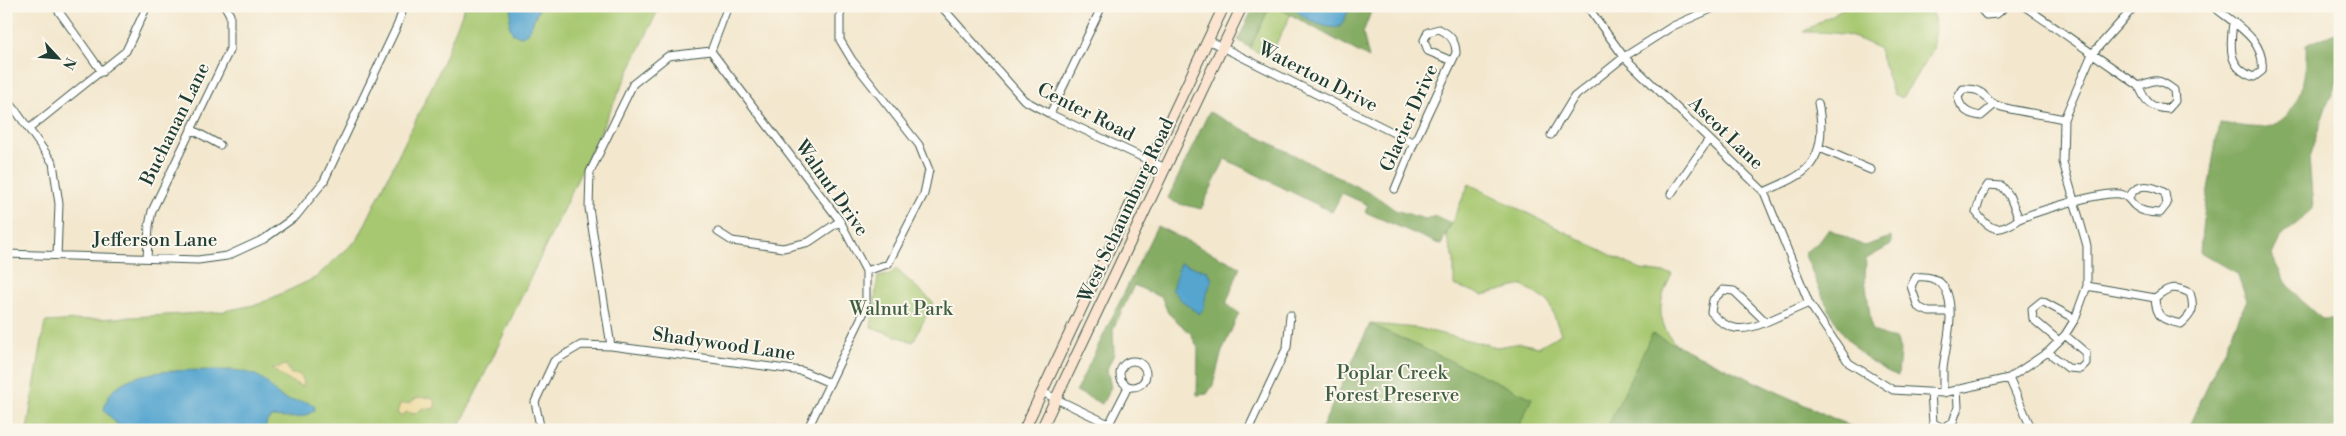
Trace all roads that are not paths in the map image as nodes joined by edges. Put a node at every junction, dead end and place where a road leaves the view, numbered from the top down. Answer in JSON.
{"nodes":[{"id":1,"x":54,"y":6,"type":"edge"},
{"id":2,"x":147,"y":6,"type":"edge"},
{"id":3,"x":225,"y":6,"type":"edge"},
{"id":4,"x":404,"y":6,"type":"edge"},
{"id":5,"x":728,"y":6,"type":"edge"},
{"id":6,"x":844,"y":6,"type":"edge"},
{"id":7,"x":941,"y":6,"type":"edge"},
{"id":8,"x":1102,"y":6,"type":"edge"},
{"id":9,"x":1224,"y":6,"type":"edge"},
{"id":10,"x":1242,"y":6,"type":"edge"},
{"id":11,"x":1587,"y":6,"type":"edge"},
{"id":12,"x":1718,"y":6,"type":"edge"},
{"id":13,"x":1978,"y":6,"type":"edge"},
{"id":14,"x":2006,"y":6,"type":"edge"},
{"id":15,"x":2024,"y":6,"type":"edge"},
{"id":16,"x":2135,"y":6,"type":"edge"},
{"id":17,"x":2213,"y":6,"type":"edge"},
{"id":18,"x":2234,"y":23,"type":"junction"},
{"id":19,"x":1208,"y":40,"type":"junction"},
{"id":20,"x":1223,"y":47,"type":"junction"},
{"id":21,"x":711,"y":51,"type":"junction"},
{"id":22,"x":2092,"y":54,"type":"junction"},
{"id":23,"x":1624,"y":57,"type":"junction"},
{"id":24,"x":1452,"y":61,"type":"junction"},
{"id":25,"x":102,"y":72,"type":"junction"},
{"id":26,"x":2139,"y":86,"type":"junction"},
{"id":27,"x":6,"y":97,"type":"edge"},
{"id":28,"x":1818,"y":103,"type":"dead end"},
{"id":29,"x":1994,"y":104,"type":"junction"},
{"id":30,"x":1050,"y":114,"type":"junction"},
{"id":31,"x":2064,"y":119,"type":"junction"},
{"id":32,"x":30,"y":128,"type":"junction"},
{"id":33,"x":190,"y":129,"type":"junction"},
{"id":34,"x":1551,"y":135,"type":"dead end"},
{"id":35,"x":1709,"y":139,"type":"junction"},
{"id":36,"x":1414,"y":143,"type":"junction"},
{"id":37,"x":220,"y":145,"type":"dead end"},
{"id":38,"x":1820,"y":148,"type":"junction"},
{"id":39,"x":1151,"y":161,"type":"junction"},
{"id":40,"x":1165,"y":168,"type":"junction"},
{"id":41,"x":1871,"y":170,"type":"dead end"},
{"id":42,"x":1395,"y":189,"type":"dead end"},
{"id":43,"x":1764,"y":192,"type":"junction"},
{"id":44,"x":1671,"y":194,"type":"dead end"},
{"id":45,"x":2129,"y":197,"type":"junction"},
{"id":46,"x":2074,"y":201,"type":"junction"},
{"id":47,"x":2019,"y":219,"type":"junction"},
{"id":48,"x":840,"y":221,"type":"junction"},
{"id":49,"x":718,"y":232,"type":"dead end"},
{"id":50,"x":6,"y":254,"type":"edge"},
{"id":51,"x":57,"y":256,"type":"junction"},
{"id":52,"x":148,"y":258,"type":"junction"},
{"id":53,"x":866,"y":271,"type":"junction"},
{"id":54,"x":2087,"y":286,"type":"junction"},
{"id":55,"x":2155,"y":298,"type":"junction"},
{"id":56,"x":1810,"y":304,"type":"junction"},
{"id":57,"x":1950,"y":312,"type":"junction"},
{"id":58,"x":1290,"y":315,"type":"dead end"},
{"id":59,"x":2075,"y":319,"type":"junction"},
{"id":60,"x":1766,"y":322,"type":"junction"},
{"id":61,"x":2065,"y":335,"type":"junction"},
{"id":62,"x":2059,"y":341,"type":"junction"},
{"id":63,"x":611,"y":346,"type":"junction"},
{"id":64,"x":2048,"y":352,"type":"junction"},
{"id":65,"x":2009,"y":378,"type":"junction"},
{"id":66,"x":830,"y":383,"type":"junction"},
{"id":67,"x":1128,"y":386,"type":"dead end"},
{"id":68,"x":1957,"y":389,"type":"junction"},
{"id":69,"x":1042,"y":392,"type":"junction"},
{"id":70,"x":1931,"y":392,"type":"junction"},
{"id":71,"x":1943,"y":392,"type":"junction"},
{"id":72,"x":1056,"y":399,"type":"junction"},
{"id":73,"x":1109,"y":424,"type":"junction"},
{"id":74,"x":546,"y":430,"type":"edge"},
{"id":75,"x":807,"y":430,"type":"edge"},
{"id":76,"x":1024,"y":430,"type":"edge"},
{"id":77,"x":1041,"y":430,"type":"edge"},
{"id":78,"x":1121,"y":430,"type":"edge"},
{"id":79,"x":1248,"y":430,"type":"edge"},
{"id":80,"x":2032,"y":430,"type":"edge"}],
"edges":[{"from":1,"to":25,"type":"street"},
{"from":2,"to":25,"type":"street"},
{"from":3,"to":33,"type":"street","name":"Buchanan Lane"},
{"from":4,"to":52,"type":"street","name":"Jefferson Lane"},
{"from":5,"to":21,"type":"street"},
{"from":6,"to":53,"type":"street"},
{"from":7,"to":30,"type":"street","name":"Center Road"},
{"from":8,"to":30,"type":"street"},
{"from":9,"to":19,"type":"main road","name":"West Schaumburg Road"},
{"from":10,"to":20,"type":"main road","name":"West Schaumburg Road"},
{"from":11,"to":23,"type":"street","name":"Ascot Lane"},
{"from":12,"to":23,"type":"street"},
{"from":13,"to":14,"type":"street"},
{"from":15,"to":22,"type":"street"},
{"from":16,"to":22,"type":"street","name":"Ascot Lane"},
{"from":17,"to":18,"type":"street"},
{"from":18,"to":18,"type":"street"},
{"from":19,"to":20,"type":"street","name":"Waterton Drive"},
{"from":19,"to":39,"type":"main road","name":"West Schaumburg Road"},
{"from":20,"to":36,"type":"street","name":"Waterton Drive"},
{"from":20,"to":40,"type":"main road","name":"West Schaumburg Road"},
{"from":21,"to":48,"type":"street","name":"Walnut Drive"},
{"from":21,"to":63,"type":"street"},
{"from":22,"to":26,"type":"street"},
{"from":22,"to":31,"type":"street","name":"Ascot Lane"},
{"from":23,"to":34,"type":"street"},
{"from":23,"to":35,"type":"street","name":"Ascot Lane"},
{"from":24,"to":24,"type":"street","name":"Glacier Drive"},
{"from":24,"to":36,"type":"street","name":"Glacier Drive"},
{"from":25,"to":32,"type":"street"},
{"from":26,"to":26,"type":"street"},
{"from":27,"to":32,"type":"street"},
{"from":28,"to":38,"type":"street"},
{"from":29,"to":29,"type":"street"},
{"from":29,"to":31,"type":"street"},
{"from":30,"to":39,"type":"street","name":"Center Road"},
{"from":31,"to":46,"type":"street","name":"Ascot Lane"},
{"from":32,"to":51,"type":"street"},
{"from":33,"to":37,"type":"street"},
{"from":33,"to":52,"type":"street","name":"Buchanan Lane"},
{"from":35,"to":43,"type":"street","name":"Ascot Lane"},
{"from":35,"to":44,"type":"street"},
{"from":36,"to":42,"type":"street","name":"Glacier Drive"},
{"from":38,"to":41,"type":"street"},
{"from":38,"to":43,"type":"street"},
{"from":39,"to":40,"type":"street","name":"Center Road"},
{"from":39,"to":69,"type":"main road","name":"West Schaumburg Road"},
{"from":40,"to":72,"type":"main road","name":"West Schaumburg Road"},
{"from":43,"to":56,"type":"street","name":"Ascot Lane"},
{"from":45,"to":45,"type":"street"},
{"from":45,"to":46,"type":"street"},
{"from":46,"to":47,"type":"street"},
{"from":46,"to":54,"type":"street","name":"Ascot Lane"},
{"from":47,"to":47,"type":"street"},
{"from":48,"to":49,"type":"street"},
{"from":48,"to":53,"type":"street","name":"Walnut Drive"},
{"from":50,"to":51,"type":"street","name":"Jefferson Lane"},
{"from":51,"to":52,"type":"street","name":"Jefferson Lane"},
{"from":53,"to":66,"type":"street","name":"Walnut Drive"},
{"from":54,"to":55,"type":"street"},
{"from":54,"to":59,"type":"street","name":"Ascot Lane"},
{"from":55,"to":55,"type":"street"},
{"from":56,"to":60,"type":"street"},
{"from":56,"to":70,"type":"street","name":"Ascot Lane"},
{"from":57,"to":57,"type":"street"},
{"from":57,"to":71,"type":"street"},
{"from":58,"to":79,"type":"street"},
{"from":59,"to":61,"type":"street","name":"Ascot Lane"},
{"from":59,"to":62,"type":"street"},
{"from":60,"to":60,"type":"street"},
{"from":61,"to":62,"type":"street","name":"Ascot Lane"},
{"from":61,"to":64,"type":"street"},
{"from":62,"to":64,"type":"street","name":"Ascot Lane"},
{"from":63,"to":66,"type":"street","name":"Shadywood Lane"},
{"from":63,"to":74,"type":"street","name":"Shadywood Lane"},
{"from":64,"to":65,"type":"street","name":"Ascot Lane"},
{"from":65,"to":68,"type":"street","name":"Ascot Lane"},
{"from":65,"to":80,"type":"street"},
{"from":66,"to":75,"type":"street","name":"Walnut Drive"},
{"from":67,"to":73,"type":"street"},
{"from":68,"to":70,"type":"street"},
{"from":68,"to":71,"type":"street","name":"Ascot Lane"},
{"from":69,"to":72,"type":"street"},
{"from":69,"to":76,"type":"main road","name":"West Schaumburg Road"},
{"from":70,"to":71,"type":"street","name":"Ascot Lane"},
{"from":72,"to":73,"type":"street"},
{"from":72,"to":77,"type":"main road","name":"West Schaumburg Road"},
{"from":73,"to":78,"type":"street"}]}
